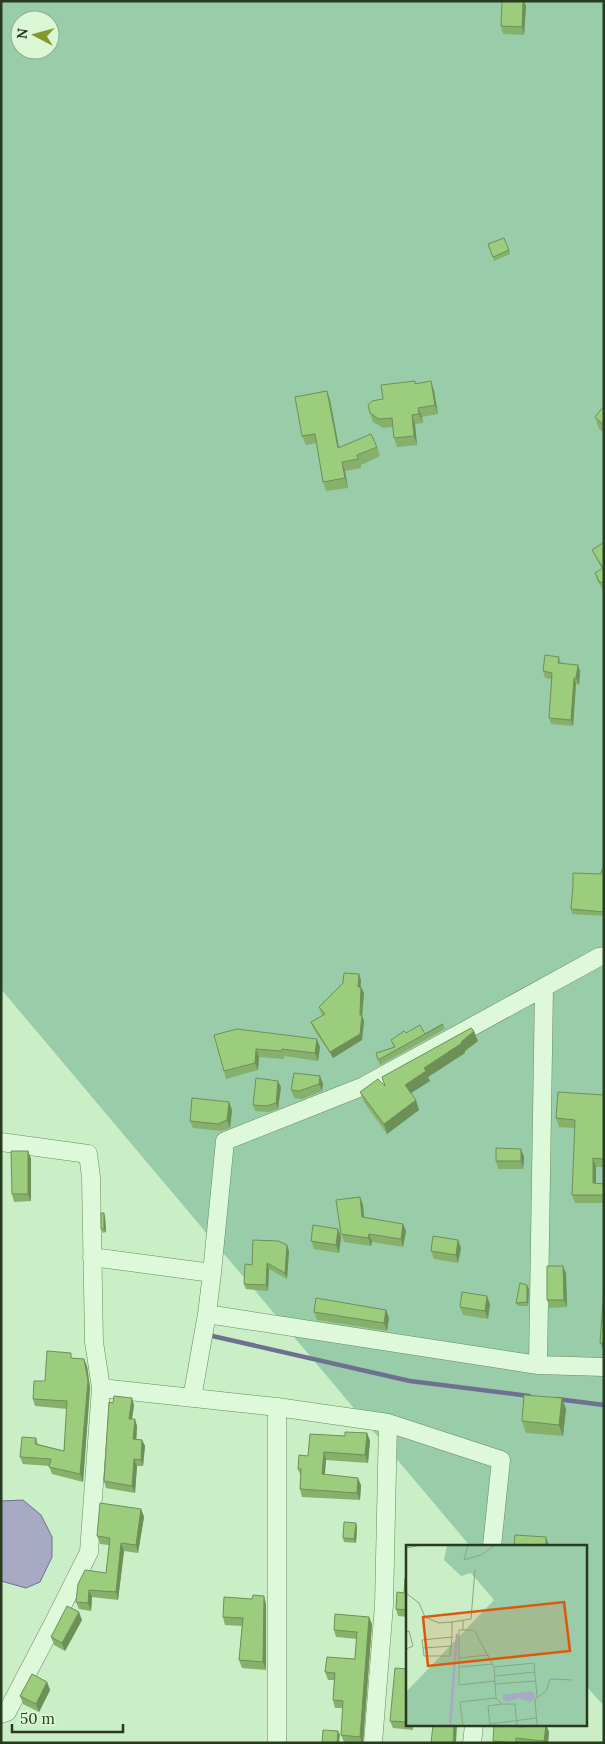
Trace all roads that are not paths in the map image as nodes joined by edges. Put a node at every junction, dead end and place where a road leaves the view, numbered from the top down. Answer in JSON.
{"nodes":[{"id":1,"x":604,"y":956,"type":"edge"},
{"id":2,"x":544,"y":988,"type":"junction"},
{"id":3,"x":1,"y":1142,"type":"edge"},
{"id":4,"x":92,"y":1257,"type":"junction"},
{"id":5,"x":212,"y":1273,"type":"junction"},
{"id":6,"x":206,"y":1314,"type":"junction"},
{"id":7,"x":538,"y":1365,"type":"junction"},
{"id":8,"x":604,"y":1367,"type":"edge"},
{"id":9,"x":101,"y":1388,"type":"junction"},
{"id":10,"x":192,"y":1398,"type":"junction"},
{"id":11,"x":277,"y":1407,"type":"junction"},
{"id":12,"x":388,"y":1423,"type":"junction"},
{"id":13,"x":492,"y":1545,"type":"edge"},
{"id":14,"x":1,"y":1714,"type":"edge"},
{"id":15,"x":474,"y":1726,"type":"edge"},
{"id":16,"x":277,"y":1743,"type":"edge"},
{"id":17,"x":373,"y":1743,"type":"edge"},
{"id":18,"x":472,"y":1743,"type":"edge"}],
"edges":[{"from":1,"to":2,"type":"street"},
{"from":2,"to":5,"type":"street"},
{"from":2,"to":7,"type":"street"},
{"from":3,"to":4,"type":"street"},
{"from":4,"to":5,"type":"street"},
{"from":4,"to":9,"type":"street"},
{"from":5,"to":6,"type":"street"},
{"from":6,"to":7,"type":"street"},
{"from":6,"to":10,"type":"street"},
{"from":7,"to":8,"type":"street"},
{"from":9,"to":10,"type":"street"},
{"from":9,"to":14,"type":"street"},
{"from":10,"to":11,"type":"street"},
{"from":11,"to":12,"type":"street"},
{"from":11,"to":16,"type":"street"},
{"from":12,"to":13,"type":"street"},
{"from":12,"to":17,"type":"street"},
{"from":15,"to":18,"type":"street"}]}
